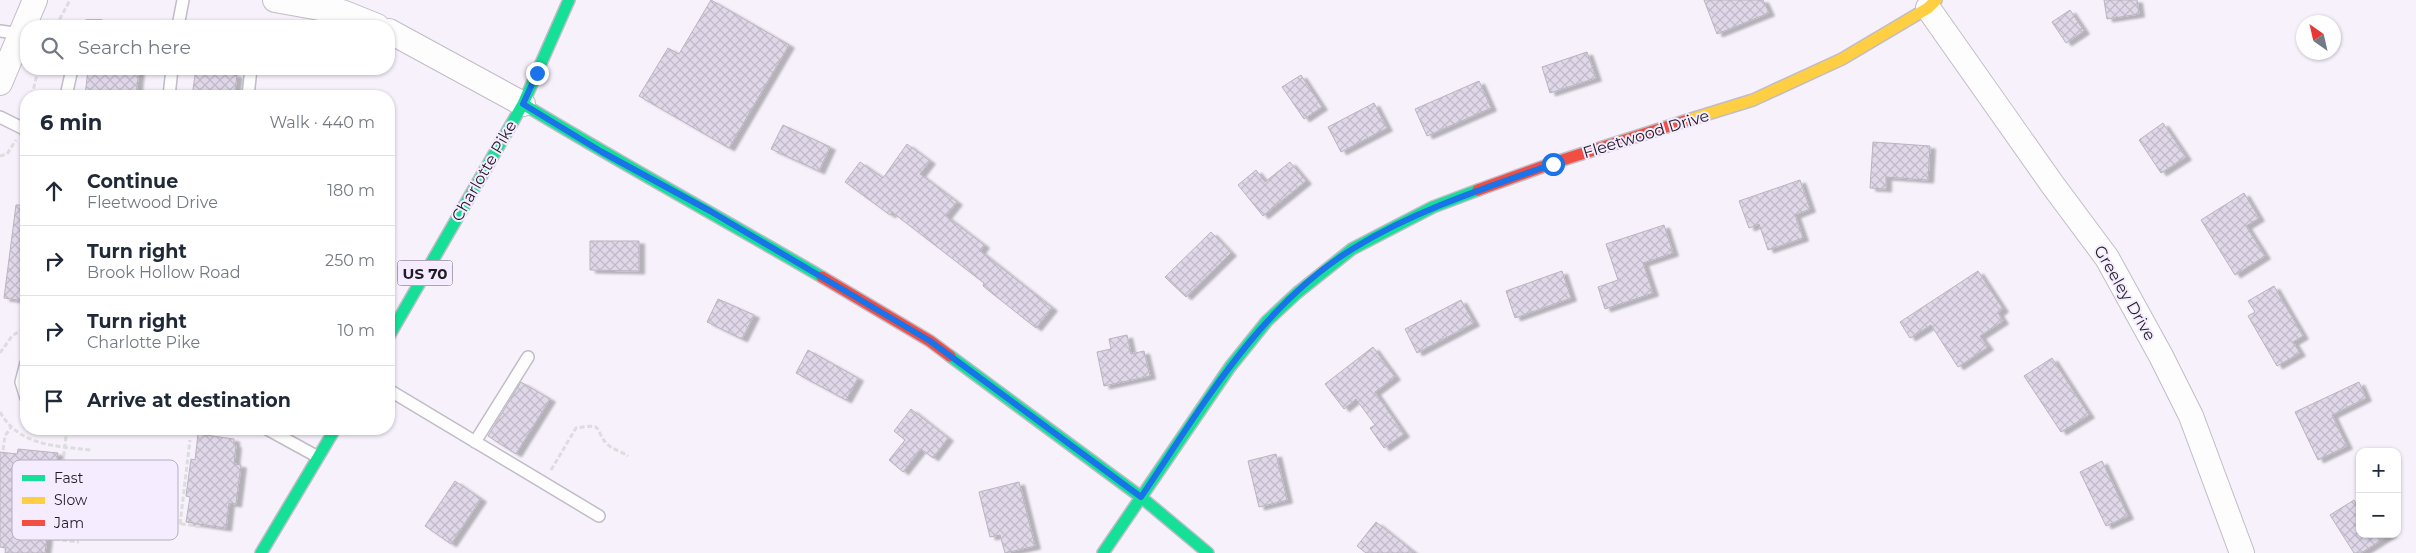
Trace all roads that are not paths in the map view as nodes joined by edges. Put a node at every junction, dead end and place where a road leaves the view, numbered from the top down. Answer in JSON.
{"nodes":[{"id":1,"x":35,"y":0,"type":"edge"},
{"id":2,"x":182,"y":0,"type":"edge"},
{"id":3,"x":275,"y":0,"type":"edge"},
{"id":4,"x":569,"y":0,"type":"edge"},
{"id":5,"x":1932,"y":4,"type":"edge"},
{"id":6,"x":179,"y":20,"type":"edge"},
{"id":7,"x":362,"y":20,"type":"edge"},
{"id":8,"x":10,"y":32,"type":"edge"},
{"id":9,"x":395,"y":34,"type":"edge"},
{"id":10,"x":71,"y":75,"type":"edge"},
{"id":11,"x":171,"y":75,"type":"edge"},
{"id":12,"x":250,"y":75,"type":"edge"},
{"id":13,"x":0,"y":83,"type":"edge"},
{"id":14,"x":67,"y":90,"type":"edge"},
{"id":15,"x":170,"y":90,"type":"edge"},
{"id":16,"x":249,"y":90,"type":"edge"},
{"id":17,"x":523,"y":104,"type":"junction"},
{"id":18,"x":0,"y":117,"type":"edge"},
{"id":19,"x":20,"y":127,"type":"edge"},
{"id":20,"x":395,"y":326,"type":"edge"},
{"id":21,"x":528,"y":357,"type":"dead end"},
{"id":22,"x":395,"y":394,"type":"edge"},
{"id":23,"x":278,"y":435,"type":"edge"},
{"id":24,"x":329,"y":435,"type":"edge"},
{"id":25,"x":475,"y":442,"type":"junction"},
{"id":26,"x":319,"y":457,"type":"junction"},
{"id":27,"x":1141,"y":497,"type":"junction"},
{"id":28,"x":599,"y":516,"type":"dead end"},
{"id":29,"x":261,"y":553,"type":"edge"},
{"id":30,"x":1103,"y":553,"type":"edge"},
{"id":31,"x":1208,"y":553,"type":"edge"},
{"id":32,"x":2242,"y":553,"type":"edge"}],
"edges":[{"from":1,"to":8,"type":"street"},
{"from":2,"to":6,"type":"lane"},
{"from":3,"to":7,"type":"street"},
{"from":4,"to":17,"type":"street","name":"Charlotte Pike","number":"US 70"},
{"from":5,"to":27,"type":"street","name":"Fleetwood Drive"},
{"from":5,"to":32,"type":"street","name":"Greeley Drive"},
{"from":8,"to":13,"type":"street"},
{"from":9,"to":17,"type":"street"},
{"from":10,"to":14,"type":"lane"},
{"from":11,"to":15,"type":"lane"},
{"from":12,"to":16,"type":"lane"},
{"from":17,"to":20,"type":"street","name":"Charlotte Pike","number":"US 70"},
{"from":17,"to":27,"type":"street"},
{"from":18,"to":19,"type":"lane"},
{"from":21,"to":25,"type":"lane"},
{"from":22,"to":25,"type":"lane"},
{"from":23,"to":26,"type":"lane"},
{"from":24,"to":26,"type":"street"},
{"from":25,"to":28,"type":"lane"},
{"from":26,"to":29,"type":"street"},
{"from":27,"to":30,"type":"street","name":"Fleetwood Drive"},
{"from":27,"to":31,"type":"street"}]}
